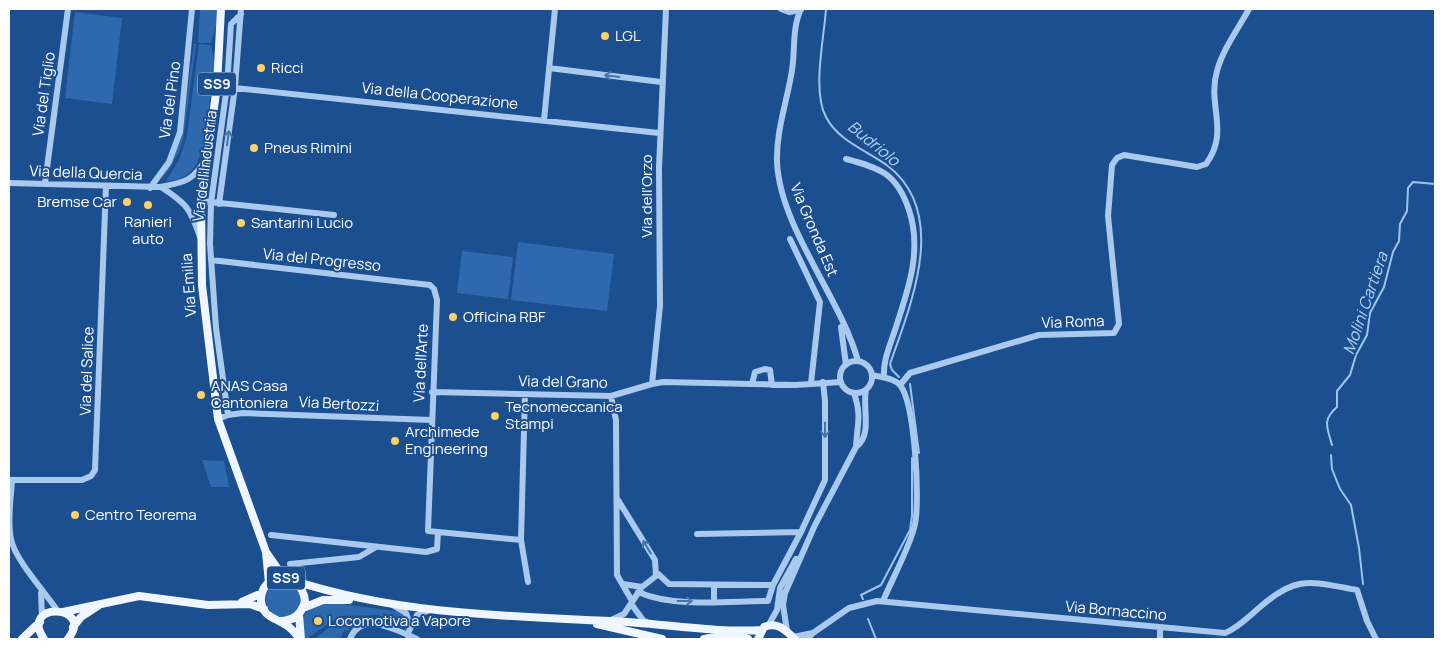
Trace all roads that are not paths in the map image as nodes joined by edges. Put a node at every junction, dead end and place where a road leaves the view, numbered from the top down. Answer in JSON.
{"nodes":[{"id":1,"x":68,"y":9,"type":"edge"},
{"id":2,"x":192,"y":9,"type":"edge"},
{"id":3,"x":221,"y":9,"type":"edge"},
{"id":4,"x":555,"y":9,"type":"edge"},
{"id":5,"x":666,"y":9,"type":"edge"},
{"id":6,"x":781,"y":9,"type":"edge"},
{"id":7,"x":801,"y":9,"type":"edge"},
{"id":8,"x":1249,"y":9,"type":"edge"},
{"id":9,"x":240,"y":11,"type":"edge"},
{"id":10,"x":789,"y":12,"type":"junction"},
{"id":11,"x":794,"y":28,"type":"junction"},
{"id":12,"x":230,"y":52,"type":"junction"},
{"id":13,"x":238,"y":52,"type":"junction"},
{"id":14,"x":549,"y":68,"type":"junction"},
{"id":15,"x":661,"y":82,"type":"junction"},
{"id":16,"x":217,"y":86,"type":"junction"},
{"id":17,"x":227,"y":86,"type":"junction"},
{"id":18,"x":236,"y":87,"type":"junction"},
{"id":19,"x":223,"y":116,"type":"junction"},
{"id":20,"x":231,"y":118,"type":"junction"},
{"id":21,"x":544,"y":120,"type":"junction"},
{"id":22,"x":659,"y":133,"type":"junction"},
{"id":23,"x":218,"y":153,"type":"junction"},
{"id":24,"x":226,"y":154,"type":"junction"},
{"id":25,"x":206,"y":158,"type":"junction"},
{"id":26,"x":846,"y":159,"type":"dead end"},
{"id":27,"x":9,"y":183,"type":"edge"},
{"id":28,"x":45,"y":183,"type":"junction"},
{"id":29,"x":106,"y":186,"type":"junction"},
{"id":30,"x":150,"y":188,"type":"junction"},
{"id":31,"x":162,"y":188,"type":"junction"},
{"id":32,"x":201,"y":201,"type":"junction"},
{"id":33,"x":211,"y":203,"type":"junction"},
{"id":34,"x":219,"y":204,"type":"junction"},
{"id":35,"x":334,"y":215,"type":"dead end"},
{"id":36,"x":200,"y":237,"type":"junction"},
{"id":37,"x":790,"y":239,"type":"dead end"},
{"id":38,"x":210,"y":260,"type":"junction"},
{"id":39,"x":430,"y":284,"type":"joint"},
{"id":40,"x":841,"y":320,"type":"junction"},
{"id":41,"x":216,"y":328,"type":"junction"},
{"id":42,"x":206,"y":329,"type":"junction"},
{"id":43,"x":858,"y":361,"type":"junction"},
{"id":44,"x":846,"y":364,"type":"junction"},
{"id":45,"x":872,"y":375,"type":"junction"},
{"id":46,"x":884,"y":377,"type":"junction"},
{"id":47,"x":840,"y":378,"type":"junction"},
{"id":48,"x":824,"y":382,"type":"junction"},
{"id":49,"x":811,"y":383,"type":"junction"},
{"id":50,"x":652,"y":384,"type":"junction"},
{"id":51,"x":752,"y":384,"type":"junction"},
{"id":52,"x":772,"y":385,"type":"junction"},
{"id":53,"x":900,"y":385,"type":"junction"},
{"id":54,"x":866,"y":390,"type":"junction"},
{"id":55,"x":432,"y":392,"type":"junction"},
{"id":56,"x":854,"y":393,"type":"junction"},
{"id":57,"x":525,"y":394,"type":"junction"},
{"id":58,"x":611,"y":396,"type":"junction"},
{"id":59,"x":228,"y":415,"type":"junction"},
{"id":60,"x":218,"y":419,"type":"junction"},
{"id":61,"x":431,"y":420,"type":"junction"},
{"id":62,"x":856,"y":447,"type":"junction"},
{"id":63,"x":10,"y":480,"type":"edge"},
{"id":64,"x":618,"y":499,"type":"junction"},
{"id":65,"x":815,"y":525,"type":"junction"},
{"id":66,"x":438,"y":532,"type":"junction"},
{"id":67,"x":801,"y":532,"type":"junction"},
{"id":68,"x":697,"y":534,"type":"dead end"},
{"id":69,"x":271,"y":535,"type":"dead end"},
{"id":70,"x":520,"y":540,"type":"junction"},
{"id":71,"x":377,"y":547,"type":"junction"},
{"id":72,"x":266,"y":552,"type":"junction"},
{"id":73,"x":290,"y":564,"type":"dead end"},
{"id":74,"x":656,"y":572,"type":"junction"},
{"id":75,"x":284,"y":578,"type":"junction"},
{"id":76,"x":295,"y":581,"type":"junction"},
{"id":77,"x":528,"y":582,"type":"dead end"},
{"id":78,"x":269,"y":583,"type":"junction"},
{"id":79,"x":622,"y":584,"type":"junction"},
{"id":80,"x":714,"y":585,"type":"junction"},
{"id":81,"x":773,"y":585,"type":"junction"},
{"id":82,"x":640,"y":590,"type":"junction"},
{"id":83,"x":41,"y":592,"type":"junction"},
{"id":84,"x":262,"y":593,"type":"junction"},
{"id":85,"x":363,"y":600,"type":"junction"},
{"id":86,"x":714,"y":601,"type":"junction"},
{"id":87,"x":883,"y":601,"type":"junction"},
{"id":88,"x":104,"y":602,"type":"junction"},
{"id":89,"x":632,"y":603,"type":"junction"},
{"id":90,"x":238,"y":604,"type":"junction"},
{"id":91,"x":394,"y":606,"type":"junction"},
{"id":92,"x":432,"y":609,"type":"junction"},
{"id":93,"x":264,"y":610,"type":"junction"},
{"id":94,"x":60,"y":611,"type":"junction"},
{"id":95,"x":301,"y":612,"type":"junction"},
{"id":96,"x":41,"y":620,"type":"junction"},
{"id":97,"x":580,"y":621,"type":"junction"},
{"id":98,"x":609,"y":621,"type":"junction"},
{"id":99,"x":280,"y":622,"type":"junction"},
{"id":100,"x":650,"y":624,"type":"junction"},
{"id":101,"x":410,"y":625,"type":"junction"},
{"id":102,"x":765,"y":628,"type":"junction"},
{"id":103,"x":1160,"y":628,"type":"junction"},
{"id":104,"x":787,"y":631,"type":"junction"},
{"id":105,"x":813,"y":633,"type":"junction"},
{"id":106,"x":72,"y":635,"type":"edge"},
{"id":107,"x":407,"y":635,"type":"junction"},
{"id":108,"x":794,"y":638,"type":"edge"},
{"id":109,"x":22,"y":639,"type":"edge"},
{"id":110,"x":44,"y":639,"type":"edge"},
{"id":111,"x":301,"y":639,"type":"edge"},
{"id":112,"x":350,"y":639,"type":"edge"},
{"id":113,"x":416,"y":639,"type":"edge"},
{"id":114,"x":662,"y":639,"type":"edge"},
{"id":115,"x":704,"y":639,"type":"edge"},
{"id":116,"x":748,"y":639,"type":"edge"},
{"id":117,"x":758,"y":639,"type":"edge"},
{"id":118,"x":807,"y":639,"type":"edge"},
{"id":119,"x":1160,"y":639,"type":"edge"},
{"id":120,"x":1376,"y":639,"type":"edge"}],
"edges":[{"from":1,"to":28,"type":"street","name":"Via del Tiglio"},
{"from":2,"to":30,"type":"street","name":"Via del Pino"},
{"from":3,"to":16,"type":"main road","name":"Via Emilia","number":"SS9"},
{"from":4,"to":14,"type":"street"},
{"from":5,"to":15,"type":"street","name":"Via dell'Orzo"},
{"from":6,"to":10,"type":"street"},
{"from":7,"to":10,"type":"street","name":"Via Gronda Est"},
{"from":7,"to":11,"type":"street","name":"Via Gronda Est"},
{"from":8,"to":53,"type":"street","name":"Via Roma"},
{"from":9,"to":12,"type":"street","name":"Via dell'Industria"},
{"from":9,"to":13,"type":"street","name":"Via dell'Industria"},
{"from":10,"to":11,"type":"street","name":"Via Gronda Est"},
{"from":11,"to":40,"type":"street","name":"Via Gronda Est"},
{"from":12,"to":13,"type":"street"},
{"from":12,"to":17,"type":"street","name":"Via dell'Industria"},
{"from":13,"to":18,"type":"street","name":"Via dell'Industria"},
{"from":15,"to":14,"type":"street","one_way":true},
{"from":14,"to":21,"type":"street"},
{"from":15,"to":22,"type":"street","name":"Via dell'Orzo"},
{"from":16,"to":17,"type":"street","name":"Via della Cooperazione"},
{"from":16,"to":25,"type":"main road","name":"Via Emilia","number":"SS9"},
{"from":17,"to":18,"type":"street","name":"Via della Cooperazione"},
{"from":17,"to":19,"type":"street","name":"Via dell'Industria"},
{"from":18,"to":20,"type":"street","name":"Via dell'Industria"},
{"from":18,"to":21,"type":"street","name":"Via della Cooperazione"},
{"from":19,"to":20,"type":"street"},
{"from":19,"to":23,"type":"street","name":"Via dell'Industria"},
{"from":24,"to":20,"type":"street","name":"Via dell'Industria","one_way":true},
{"from":21,"to":22,"type":"street","name":"Via della Cooperazione"},
{"from":22,"to":50,"type":"street","name":"Via dell'Orzo"},
{"from":23,"to":24,"type":"street"},
{"from":23,"to":33,"type":"street","name":"Via dell'Industria"},
{"from":24,"to":34,"type":"street","name":"Via dell'Industria"},
{"from":25,"to":31,"type":"street","name":"Via della Quercia"},
{"from":25,"to":32,"type":"main road","name":"Via Emilia","number":"SS9"},
{"from":26,"to":46,"type":"street"},
{"from":27,"to":28,"type":"street","name":"Via della Quercia"},
{"from":28,"to":29,"type":"street","name":"Via della Quercia"},
{"from":29,"to":30,"type":"street","name":"Via della Quercia"},
{"from":29,"to":63,"type":"street","name":"Via del Salice"},
{"from":30,"to":31,"type":"street","name":"Via della Quercia"},
{"from":31,"to":36,"type":"street","name":"Via della Quercia"},
{"from":32,"to":33,"type":"street"},
{"from":32,"to":36,"type":"main road","name":"Via Emilia","number":"SS9"},
{"from":33,"to":34,"type":"street"},
{"from":33,"to":38,"type":"street","name":"Via dell'Industria"},
{"from":34,"to":35,"type":"street"},
{"from":36,"to":42,"type":"main road","name":"Via Emilia","number":"SS9"},
{"from":37,"to":49,"type":"street"},
{"from":38,"to":39,"type":"street","name":"Via del Progresso"},
{"from":38,"to":41,"type":"street","name":"Via dell'Industria"},
{"from":39,"to":55,"type":"street","name":"Via dell'Arte"},
{"from":40,"to":43,"type":"street","name":"Via Gronda Est"},
{"from":40,"to":44,"type":"street","name":"Via Gronda Est"},
{"from":41,"to":42,"type":"street"},
{"from":41,"to":59,"type":"street","name":"Via dell'Industria"},
{"from":42,"to":60,"type":"main road","name":"Via Emilia","number":"SS9"},
{"from":43,"to":44,"type":"street"},
{"from":43,"to":45,"type":"street","name":"Via Gronda Est"},
{"from":44,"to":47,"type":"street"},
{"from":45,"to":46,"type":"street"},
{"from":45,"to":54,"type":"street"},
{"from":46,"to":53,"type":"street"},
{"from":47,"to":48,"type":"street"},
{"from":47,"to":56,"type":"street"},
{"from":48,"to":49,"type":"street","name":"Via del Grano"},
{"from":48,"to":67,"type":"street","one_way":true},
{"from":49,"to":52,"type":"street","name":"Via del Grano"},
{"from":50,"to":51,"type":"street","name":"Via del Grano"},
{"from":50,"to":58,"type":"street","name":"Via del Grano"},
{"from":51,"to":52,"type":"street","name":"Via del Grano"},
{"from":51,"to":52,"type":"street"},
{"from":53,"to":87,"type":"street"},
{"from":54,"to":56,"type":"street"},
{"from":54,"to":62,"type":"street"},
{"from":55,"to":57,"type":"street","name":"Via del Grano"},
{"from":55,"to":61,"type":"street","name":"Via dell'Arte"},
{"from":56,"to":62,"type":"street"},
{"from":57,"to":58,"type":"street","name":"Via del Grano"},
{"from":57,"to":70,"type":"street"},
{"from":58,"to":64,"type":"street"},
{"from":59,"to":60,"type":"street","name":"Via Bertozzi"},
{"from":59,"to":61,"type":"street","name":"Via Bertozzi"},
{"from":60,"to":72,"type":"main road","name":"Via Emilia","number":"SS9"},
{"from":61,"to":66,"type":"street","name":"Via dell'Arte"},
{"from":62,"to":65,"type":"street"},
{"from":63,"to":83,"type":"street"},
{"from":74,"to":64,"type":"street","one_way":true},
{"from":64,"to":79,"type":"street"},
{"from":65,"to":102,"type":"street"},
{"from":65,"to":104,"type":"street"},
{"from":66,"to":70,"type":"street"},
{"from":66,"to":71,"type":"street"},
{"from":67,"to":68,"type":"street"},
{"from":67,"to":81,"type":"street"},
{"from":69,"to":71,"type":"street"},
{"from":70,"to":77,"type":"street"},
{"from":71,"to":73,"type":"street"},
{"from":72,"to":75,"type":"main road","name":"Via Emilia","number":"SS9"},
{"from":72,"to":78,"type":"main road","name":"Via Emilia","number":"SS9"},
{"from":74,"to":80,"type":"street"},
{"from":74,"to":82,"type":"street"},
{"from":75,"to":76,"type":"main road","number":"SS9"},
{"from":75,"to":78,"type":"main road","number":"SS9"},
{"from":76,"to":85,"type":"main road"},
{"from":76,"to":95,"type":"main road","number":"SS9"},
{"from":78,"to":84,"type":"main road","number":"SS9"},
{"from":79,"to":82,"type":"street"},
{"from":79,"to":89,"type":"street"},
{"from":80,"to":81,"type":"street"},
{"from":80,"to":86,"type":"street"},
{"from":81,"to":86,"type":"street"},
{"from":82,"to":86,"type":"street","one_way":true},
{"from":82,"to":89,"type":"street"},
{"from":83,"to":94,"type":"street"},
{"from":83,"to":96,"type":"street"},
{"from":84,"to":90,"type":"main road"},
{"from":84,"to":93,"type":"main road","number":"SS9"},
{"from":85,"to":91,"type":"main road"},
{"from":85,"to":95,"type":"main road"},
{"from":87,"to":103,"type":"street","name":"Via Bornaccino"},
{"from":87,"to":105,"type":"street","name":"Via Bornaccino"},
{"from":88,"to":90,"type":"main road"},
{"from":88,"to":94,"type":"main road"},
{"from":88,"to":106,"type":"main road"},
{"from":89,"to":98,"type":"street"},
{"from":89,"to":100,"type":"street"},
{"from":90,"to":93,"type":"main road"},
{"from":91,"to":92,"type":"main road"},
{"from":91,"to":101,"type":"street"},
{"from":92,"to":97,"type":"main road"},
{"from":92,"to":101,"type":"street"},
{"from":93,"to":99,"type":"main road","number":"SS9"},
{"from":94,"to":96,"type":"main road"},
{"from":94,"to":106,"type":"main road"},
{"from":95,"to":99,"type":"main road"},
{"from":95,"to":111,"type":"main road","number":"SS9"},
{"from":96,"to":109,"type":"main road"},
{"from":96,"to":110,"type":"main road"},
{"from":97,"to":98,"type":"main road"},
{"from":97,"to":114,"type":"main road"},
{"from":98,"to":100,"type":"main road"},
{"from":99,"to":111,"type":"main road","number":"SS9"},
{"from":100,"to":102,"type":"main road"},
{"from":101,"to":107,"type":"street"},
{"from":102,"to":104,"type":"main road"},
{"from":102,"to":117,"type":"main road"},
{"from":103,"to":119,"type":"street"},
{"from":103,"to":120,"type":"street","name":"Via Bornaccino"},
{"from":104,"to":108,"type":"main road"},
{"from":105,"to":108,"type":"street","name":"Via Bornaccino"},
{"from":105,"to":118,"type":"street","name":"Via Bornaccino"},
{"from":107,"to":112,"type":"street"},
{"from":107,"to":113,"type":"street"},
{"from":109,"to":110,"type":"main road"},
{"from":115,"to":116,"type":"main road"}]}
